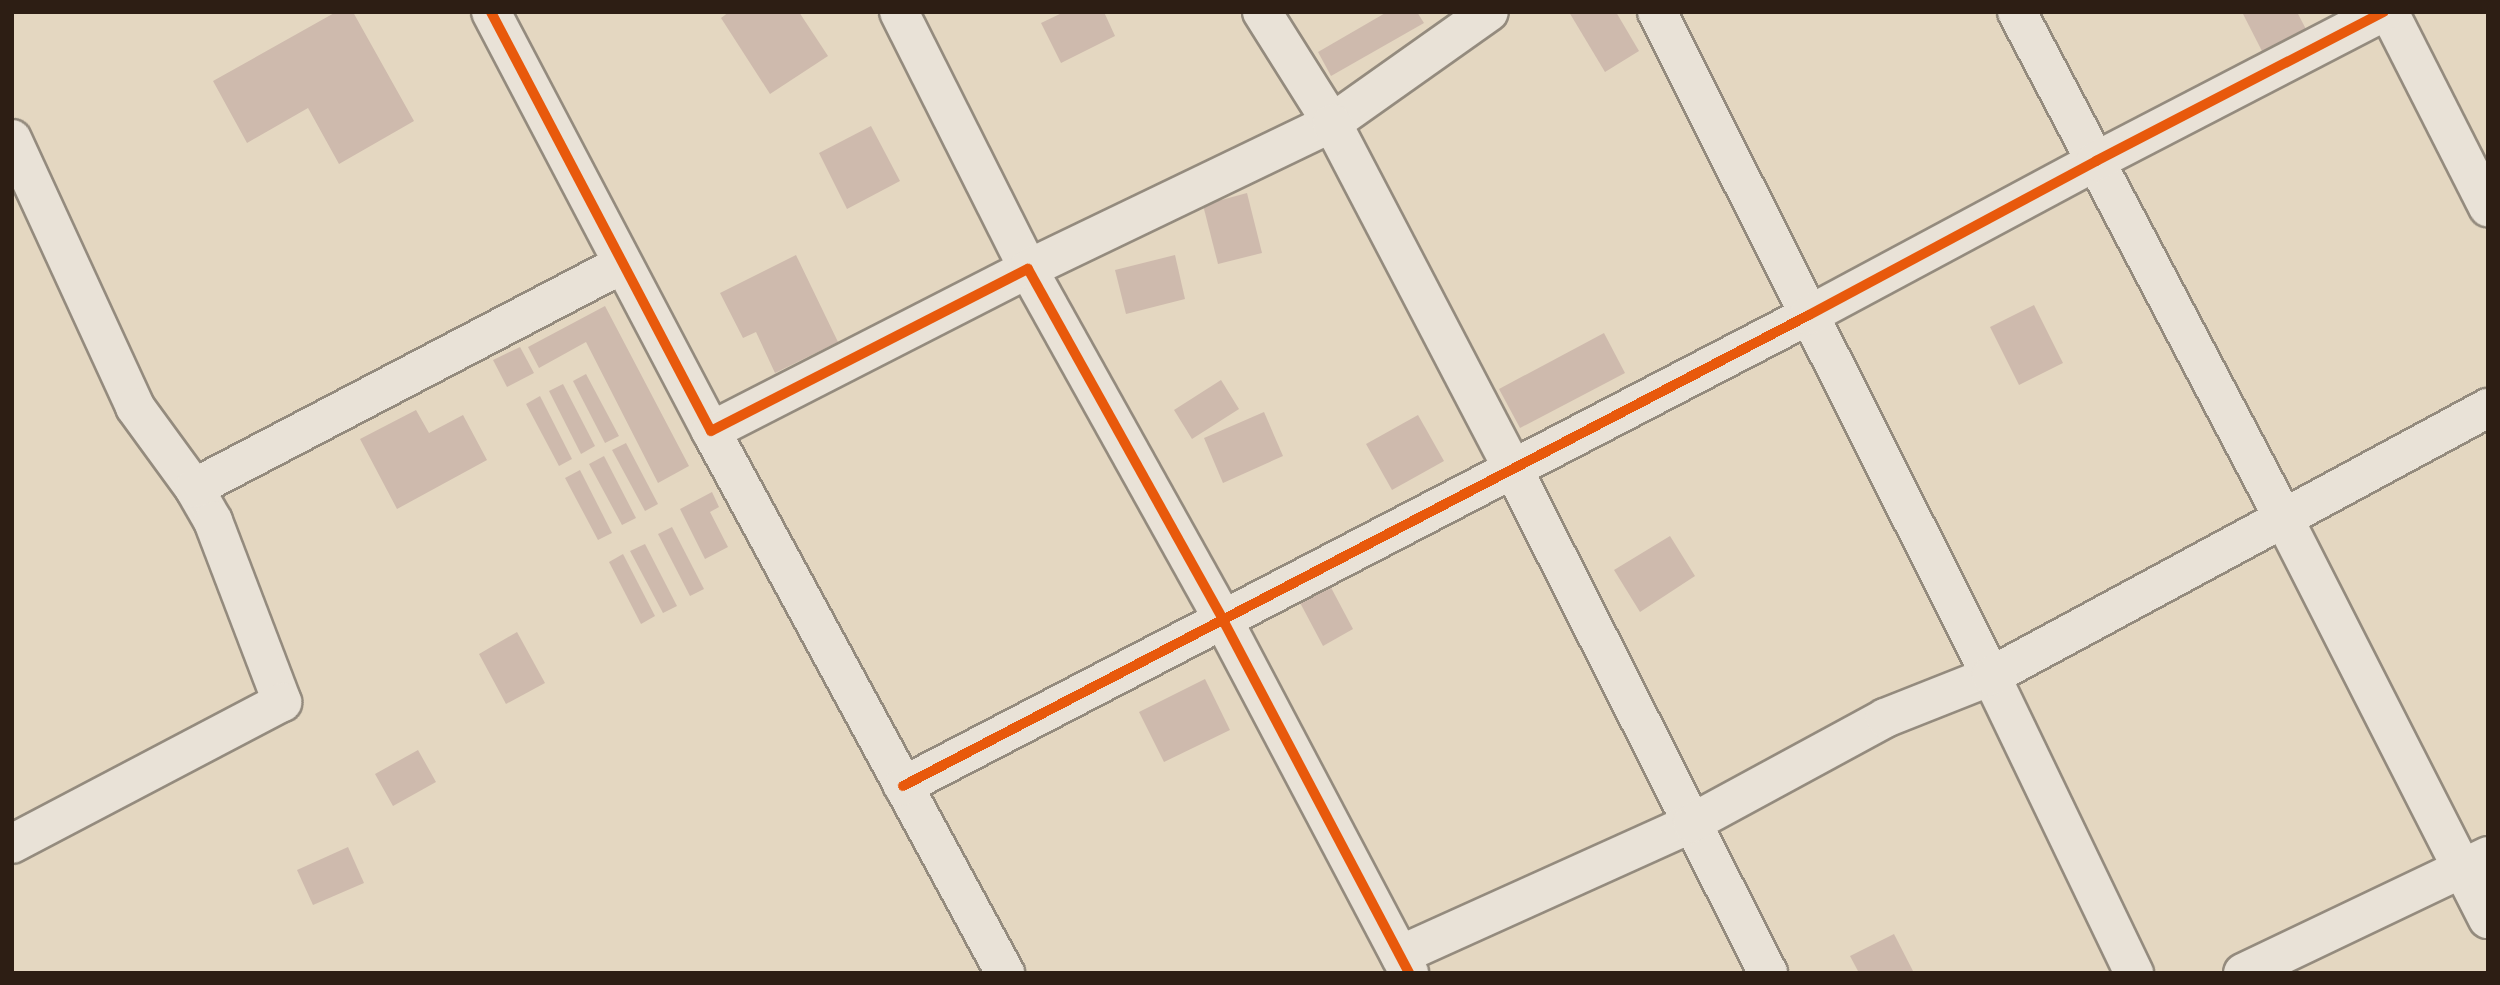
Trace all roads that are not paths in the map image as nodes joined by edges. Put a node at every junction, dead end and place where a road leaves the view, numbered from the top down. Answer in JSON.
{"nodes":[{"id":1,"x":491,"y":12,"type":"edge"},
{"id":2,"x":899,"y":12,"type":"edge"},
{"id":3,"x":1262,"y":12,"type":"edge"},
{"id":4,"x":1489,"y":12,"type":"edge"},
{"id":5,"x":1657,"y":12,"type":"edge"},
{"id":6,"x":2017,"y":12,"type":"edge"},
{"id":7,"x":2386,"y":12,"type":"edge"},
{"id":8,"x":1332,"y":122,"type":"junction"},
{"id":9,"x":12,"y":139,"type":"edge"},
{"id":10,"x":2096,"y":161,"type":"junction"},
{"id":11,"x":2488,"y":207,"type":"edge"},
{"id":12,"x":621,"y":265,"type":"junction"},
{"id":13,"x":1028,"y":269,"type":"junction"},
{"id":14,"x":1809,"y":315,"type":"junction"},
{"id":15,"x":2488,"y":408,"type":"edge"},
{"id":16,"x":711,"y":431,"type":"junction"},
{"id":17,"x":1513,"y":469,"type":"junction"},
{"id":18,"x":194,"y":488,"type":"junction"},
{"id":19,"x":2284,"y":519,"type":"junction"},
{"id":20,"x":1223,"y":620,"type":"junction"},
{"id":21,"x":1991,"y":676,"type":"junction"},
{"id":22,"x":903,"y":786,"type":"junction"},
{"id":23,"x":1692,"y":823,"type":"junction"},
{"id":24,"x":12,"y":844,"type":"edge"},
{"id":25,"x":2475,"y":863,"type":"edge"},
{"id":26,"x":2488,"y":919,"type":"edge"},
{"id":27,"x":1405,"y":964,"type":"edge"},
{"id":28,"x":1004,"y":973,"type":"edge"},
{"id":29,"x":1768,"y":973,"type":"edge"},
{"id":30,"x":2134,"y":973,"type":"edge"},
{"id":31,"x":2243,"y":973,"type":"edge"}],
"edges":[{"from":1,"to":12,"type":"street"},
{"from":2,"to":13,"type":"street"},
{"from":3,"to":8,"type":"street"},
{"from":4,"to":8,"type":"street"},
{"from":5,"to":14,"type":"street"},
{"from":6,"to":10,"type":"street"},
{"from":7,"to":10,"type":"street"},
{"from":7,"to":11,"type":"street"},
{"from":8,"to":13,"type":"street"},
{"from":8,"to":17,"type":"street"},
{"from":9,"to":18,"type":"street"},
{"from":10,"to":14,"type":"street"},
{"from":10,"to":19,"type":"street"},
{"from":12,"to":16,"type":"street"},
{"from":12,"to":18,"type":"street"},
{"from":13,"to":16,"type":"street"},
{"from":13,"to":20,"type":"street"},
{"from":14,"to":17,"type":"street"},
{"from":14,"to":21,"type":"street"},
{"from":15,"to":19,"type":"street"},
{"from":16,"to":22,"type":"street"},
{"from":17,"to":20,"type":"street"},
{"from":17,"to":23,"type":"street"},
{"from":18,"to":24,"type":"street"},
{"from":19,"to":21,"type":"street"},
{"from":19,"to":25,"type":"street"},
{"from":20,"to":22,"type":"street"},
{"from":20,"to":27,"type":"street"},
{"from":21,"to":23,"type":"street"},
{"from":21,"to":30,"type":"street"},
{"from":22,"to":28,"type":"street"},
{"from":23,"to":27,"type":"street"},
{"from":23,"to":29,"type":"street"},
{"from":25,"to":26,"type":"street"},
{"from":25,"to":31,"type":"street"}]}
